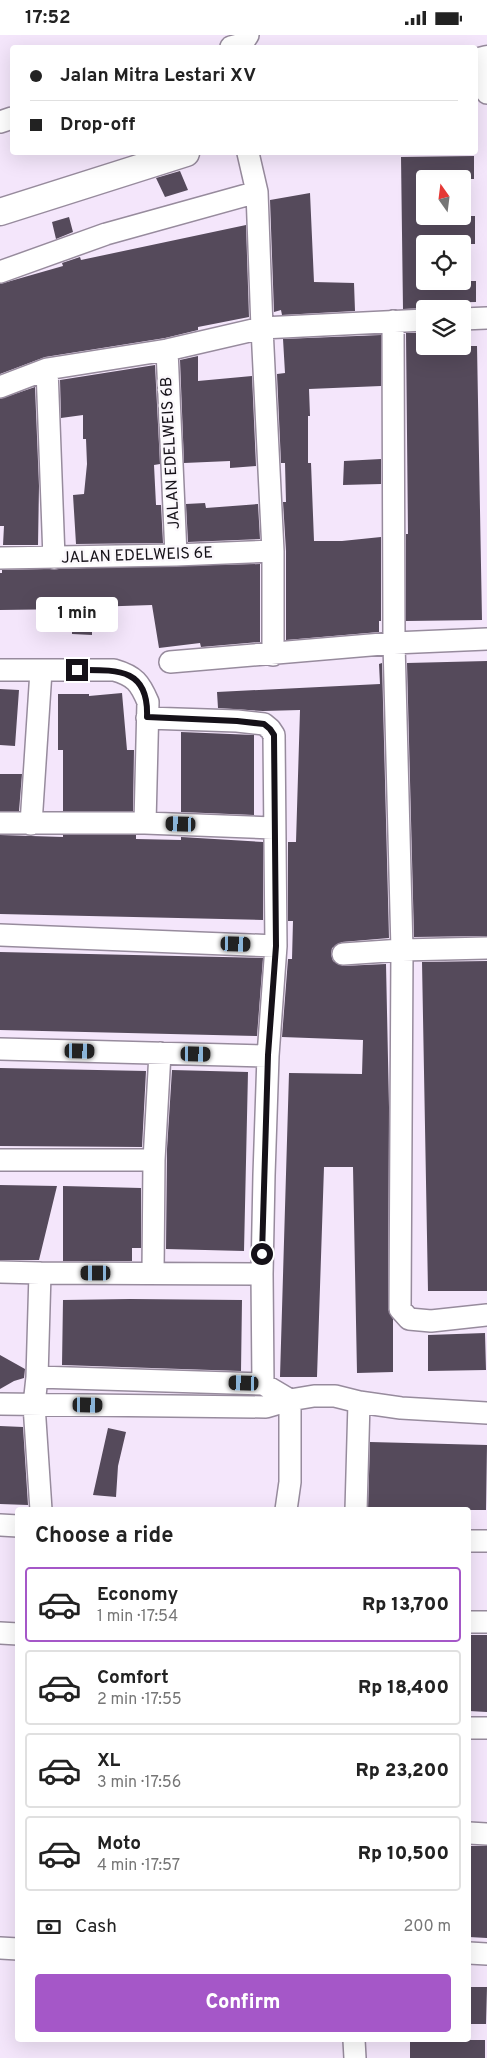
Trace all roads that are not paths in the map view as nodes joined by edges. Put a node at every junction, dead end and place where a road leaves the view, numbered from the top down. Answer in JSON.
{"nodes":[{"id":1,"x":248,"y":35,"type":"edge"},
{"id":2,"x":238,"y":45,"type":"edge"},
{"id":3,"x":180,"y":155,"type":"edge"},
{"id":4,"x":248,"y":155,"type":"edge"},
{"id":5,"x":257,"y":192,"type":"junction"},
{"id":6,"x":0,"y":212,"type":"edge"},
{"id":7,"x":0,"y":272,"type":"edge"},
{"id":8,"x":471,"y":319,"type":"edge"},
{"id":9,"x":487,"y":319,"type":"edge"},
{"id":10,"x":416,"y":320,"type":"edge"},
{"id":11,"x":393,"y":321,"type":"junction"},
{"id":12,"x":262,"y":328,"type":"junction"},
{"id":13,"x":167,"y":350,"type":"junction"},
{"id":14,"x":47,"y":369,"type":"junction"},
{"id":15,"x":0,"y":387,"type":"edge"},
{"id":16,"x":273,"y":551,"type":"junction"},
{"id":17,"x":176,"y":555,"type":"junction"},
{"id":18,"x":0,"y":558,"type":"edge"},
{"id":19,"x":54,"y":558,"type":"junction"},
{"id":20,"x":487,"y":639,"type":"edge"},
{"id":21,"x":394,"y":643,"type":"junction"},
{"id":22,"x":273,"y":655,"type":"junction"},
{"id":23,"x":170,"y":663,"type":"dead end"},
{"id":24,"x":0,"y":670,"type":"edge"},
{"id":25,"x":41,"y":671,"type":"junction"},
{"id":26,"x":147,"y":717,"type":"junction"},
{"id":27,"x":0,"y":823,"type":"edge"},
{"id":28,"x":145,"y":823,"type":"junction"},
{"id":29,"x":31,"y":824,"type":"junction"},
{"id":30,"x":273,"y":828,"type":"junction"},
{"id":31,"x":0,"y":935,"type":"edge"},
{"id":32,"x":276,"y":946,"type":"junction"},
{"id":33,"x":487,"y":948,"type":"edge"},
{"id":34,"x":402,"y":951,"type":"junction"},
{"id":35,"x":343,"y":954,"type":"dead end"},
{"id":36,"x":0,"y":1049,"type":"edge"},
{"id":37,"x":160,"y":1053,"type":"junction"},
{"id":38,"x":268,"y":1055,"type":"junction"},
{"id":39,"x":0,"y":1160,"type":"edge"},
{"id":40,"x":154,"y":1160,"type":"junction"},
{"id":41,"x":0,"y":1272,"type":"edge"},
{"id":42,"x":40,"y":1273,"type":"junction"},
{"id":43,"x":153,"y":1273,"type":"junction"},
{"id":44,"x":262,"y":1274,"type":"junction"},
{"id":45,"x":487,"y":1315,"type":"edge"},
{"id":46,"x":37,"y":1377,"type":"junction"},
{"id":47,"x":263,"y":1384,"type":"junction"},
{"id":48,"x":290,"y":1400,"type":"junction"},
{"id":49,"x":359,"y":1402,"type":"junction"},
{"id":50,"x":0,"y":1404,"type":"edge"},
{"id":51,"x":34,"y":1405,"type":"junction"},
{"id":52,"x":487,"y":1413,"type":"edge"},
{"id":53,"x":41,"y":1507,"type":"edge"},
{"id":54,"x":286,"y":1507,"type":"edge"},
{"id":55,"x":356,"y":1507,"type":"edge"},
{"id":56,"x":0,"y":1525,"type":"edge"},
{"id":57,"x":15,"y":1526,"type":"edge"},
{"id":58,"x":471,"y":1541,"type":"edge"},
{"id":59,"x":487,"y":1541,"type":"edge"},
{"id":60,"x":471,"y":1622,"type":"edge"},
{"id":61,"x":487,"y":1622,"type":"edge"},
{"id":62,"x":0,"y":1633,"type":"edge"},
{"id":63,"x":15,"y":1634,"type":"edge"},
{"id":64,"x":471,"y":1728,"type":"edge"},
{"id":65,"x":487,"y":1728,"type":"edge"},
{"id":66,"x":471,"y":1833,"type":"edge"},
{"id":67,"x":487,"y":1833,"type":"edge"},
{"id":68,"x":0,"y":1948,"type":"edge"},
{"id":69,"x":15,"y":1949,"type":"edge"},
{"id":70,"x":471,"y":1953,"type":"edge"},
{"id":71,"x":487,"y":1954,"type":"edge"},
{"id":72,"x":354,"y":2042,"type":"edge"},
{"id":73,"x":355,"y":2058,"type":"edge"}],
"edges":[{"from":1,"to":2,"type":"street"},
{"from":3,"to":6,"type":"street"},
{"from":4,"to":5,"type":"street"},
{"from":5,"to":7,"type":"street"},
{"from":5,"to":12,"type":"street"},
{"from":8,"to":9,"type":"street"},
{"from":10,"to":11,"type":"street"},
{"from":11,"to":12,"type":"street"},
{"from":11,"to":21,"type":"street"},
{"from":12,"to":13,"type":"street"},
{"from":12,"to":16,"type":"street"},
{"from":13,"to":14,"type":"street"},
{"from":13,"to":17,"type":"street","name":"JALAN EDELWEIS 6B"},
{"from":14,"to":15,"type":"street"},
{"from":14,"to":19,"type":"street"},
{"from":16,"to":17,"type":"street","name":"JALAN EDELWEIS 6E"},
{"from":16,"to":22,"type":"street"},
{"from":17,"to":19,"type":"street","name":"JALAN EDELWEIS 6E"},
{"from":18,"to":19,"type":"street","name":"JALAN EDELWEIS 6E"},
{"from":20,"to":21,"type":"street"},
{"from":21,"to":22,"type":"street"},
{"from":21,"to":34,"type":"street"},
{"from":22,"to":23,"type":"street"},
{"from":24,"to":25,"type":"street"},
{"from":25,"to":26,"type":"street"},
{"from":25,"to":29,"type":"street"},
{"from":26,"to":28,"type":"street"},
{"from":26,"to":30,"type":"street"},
{"from":27,"to":29,"type":"street"},
{"from":28,"to":29,"type":"street"},
{"from":28,"to":30,"type":"street"},
{"from":30,"to":32,"type":"street"},
{"from":31,"to":32,"type":"street"},
{"from":32,"to":38,"type":"street"},
{"from":33,"to":34,"type":"street"},
{"from":34,"to":35,"type":"street"},
{"from":34,"to":45,"type":"street"},
{"from":36,"to":37,"type":"street"},
{"from":37,"to":38,"type":"street"},
{"from":37,"to":40,"type":"street"},
{"from":38,"to":44,"type":"street"},
{"from":39,"to":40,"type":"street"},
{"from":40,"to":43,"type":"street"},
{"from":41,"to":42,"type":"street"},
{"from":42,"to":43,"type":"street"},
{"from":42,"to":46,"type":"street"},
{"from":43,"to":44,"type":"street"},
{"from":44,"to":47,"type":"street"},
{"from":46,"to":47,"type":"street"},
{"from":46,"to":51,"type":"street"},
{"from":47,"to":48,"type":"street"},
{"from":48,"to":49,"type":"street"},
{"from":48,"to":51,"type":"street"},
{"from":48,"to":54,"type":"street"},
{"from":49,"to":52,"type":"street"},
{"from":49,"to":55,"type":"street"},
{"from":50,"to":51,"type":"street"},
{"from":51,"to":53,"type":"street"},
{"from":56,"to":57,"type":"street"},
{"from":58,"to":59,"type":"street"},
{"from":60,"to":61,"type":"street"},
{"from":62,"to":63,"type":"street"},
{"from":64,"to":65,"type":"street"},
{"from":66,"to":67,"type":"street"},
{"from":68,"to":69,"type":"street"},
{"from":70,"to":71,"type":"street"},
{"from":72,"to":73,"type":"street"}]}
